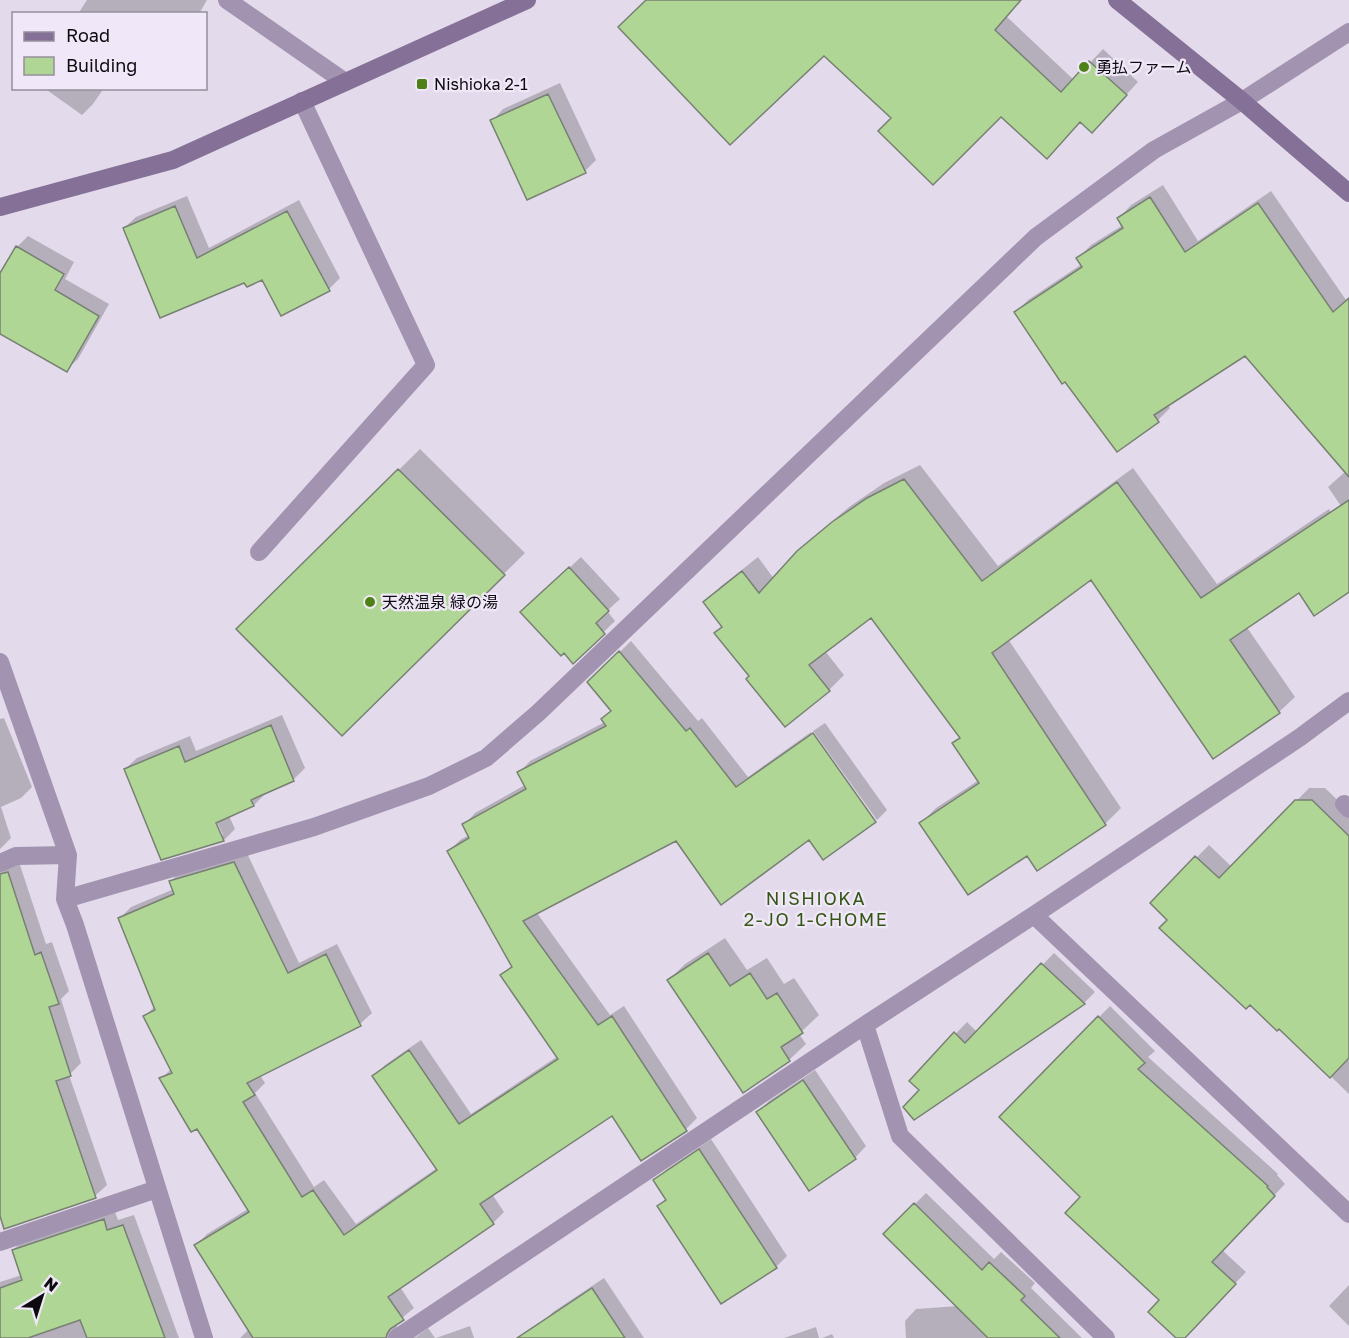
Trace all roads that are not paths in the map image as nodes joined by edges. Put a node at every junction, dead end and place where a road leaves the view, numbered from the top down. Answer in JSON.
{"nodes":[{"id":1,"x":228,"y":0,"type":"edge"},
{"id":2,"x":526,"y":0,"type":"edge"},
{"id":3,"x":1117,"y":0,"type":"edge"},
{"id":4,"x":1349,"y":32,"type":"edge"},
{"id":5,"x":345,"y":82,"type":"junction"},
{"id":6,"x":302,"y":101,"type":"junction"},
{"id":7,"x":1242,"y":101,"type":"junction"},
{"id":8,"x":1349,"y":193,"type":"edge"},
{"id":9,"x":0,"y":207,"type":"edge"},
{"id":10,"x":259,"y":552,"type":"dead end"},
{"id":11,"x":0,"y":662,"type":"edge"},
{"id":12,"x":1349,"y":701,"type":"edge"},
{"id":13,"x":68,"y":855,"type":"junction"},
{"id":14,"x":0,"y":863,"type":"edge"},
{"id":15,"x":65,"y":899,"type":"junction"},
{"id":16,"x":1034,"y":915,"type":"junction"},
{"id":17,"x":865,"y":1025,"type":"junction"},
{"id":18,"x":158,"y":1189,"type":"junction"},
{"id":19,"x":1349,"y":1214,"type":"edge"},
{"id":20,"x":0,"y":1242,"type":"edge"},
{"id":21,"x":204,"y":1338,"type":"edge"},
{"id":22,"x":397,"y":1338,"type":"edge"},
{"id":23,"x":1106,"y":1338,"type":"edge"}],
"edges":[{"from":1,"to":5,"type":"street"},
{"from":2,"to":5,"type":"street"},
{"from":3,"to":7,"type":"street"},
{"from":4,"to":7,"type":"street"},
{"from":5,"to":6,"type":"street"},
{"from":6,"to":9,"type":"street"},
{"from":6,"to":10,"type":"street"},
{"from":7,"to":8,"type":"street"},
{"from":7,"to":15,"type":"street"},
{"from":11,"to":13,"type":"street"},
{"from":12,"to":16,"type":"street"},
{"from":13,"to":14,"type":"street"},
{"from":13,"to":15,"type":"street"},
{"from":15,"to":18,"type":"street"},
{"from":16,"to":17,"type":"street"},
{"from":16,"to":19,"type":"street"},
{"from":17,"to":22,"type":"street"},
{"from":17,"to":23,"type":"street"},
{"from":18,"to":20,"type":"street"},
{"from":18,"to":21,"type":"street"}]}
